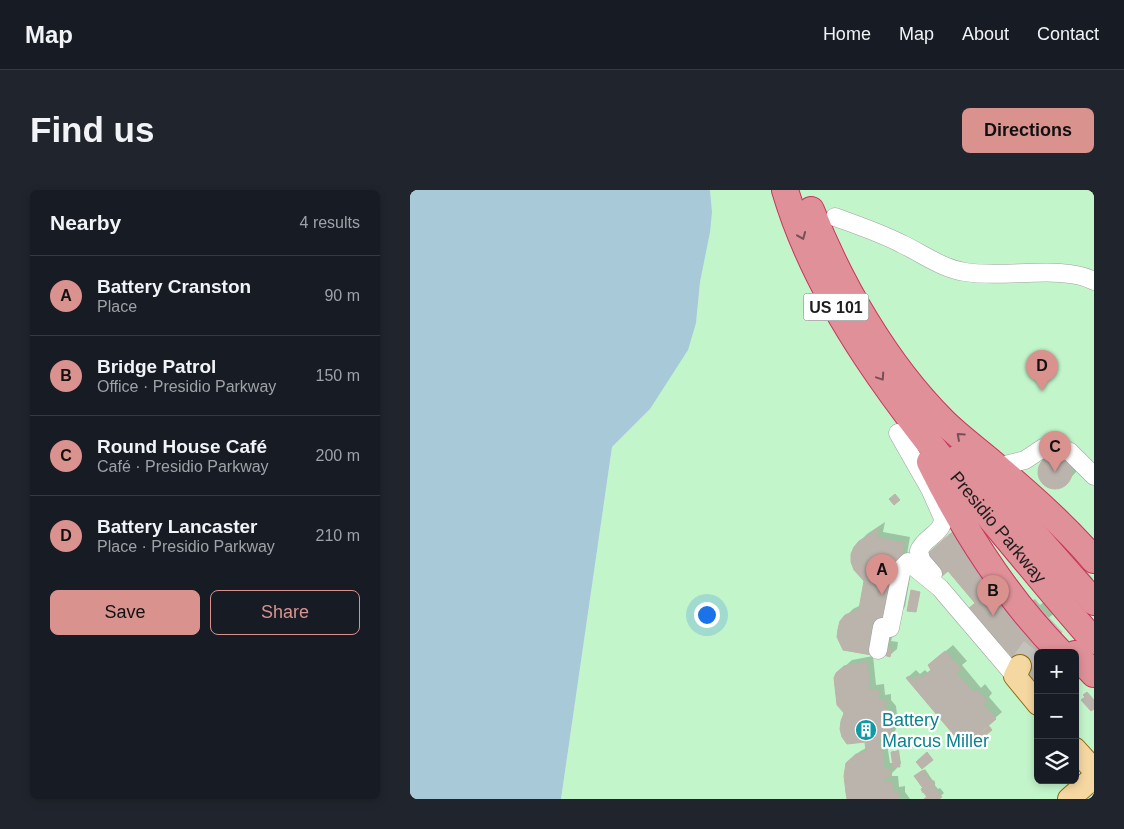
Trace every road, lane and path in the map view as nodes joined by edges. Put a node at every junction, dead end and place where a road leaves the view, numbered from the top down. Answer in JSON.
{"nodes":[{"id":1,"x":785,"y":190,"type":"edge"},
{"id":2,"x":804,"y":190,"type":"edge"},
{"id":3,"x":834,"y":217,"type":"dead end"},
{"id":4,"x":1094,"y":281,"type":"edge"},
{"id":5,"x":910,"y":419,"type":"junction"},
{"id":6,"x":997,"y":467,"type":"junction"},
{"id":7,"x":1094,"y":476,"type":"edge"},
{"id":8,"x":953,"y":496,"type":"junction"},
{"id":9,"x":1094,"y":560,"type":"edge"},
{"id":10,"x":940,"y":588,"type":"junction"},
{"id":11,"x":1094,"y":602,"type":"edge"},
{"id":12,"x":1094,"y":617,"type":"edge"},
{"id":13,"x":1094,"y":630,"type":"edge"},
{"id":14,"x":1094,"y":641,"type":"edge"},
{"id":15,"x":1057,"y":649,"type":"edge"},
{"id":16,"x":1071,"y":649,"type":"edge"},
{"id":17,"x":878,"y":650,"type":"dead end"},
{"id":18,"x":1094,"y":654,"type":"edge"},
{"id":19,"x":1079,"y":657,"type":"edge"},
{"id":20,"x":1094,"y":660,"type":"edge"},
{"id":21,"x":1016,"y":665,"type":"joint"},
{"id":22,"x":1079,"y":671,"type":"edge"},
{"id":23,"x":1094,"y":674,"type":"edge"},
{"id":24,"x":1094,"y":685,"type":"edge"},
{"id":25,"x":1034,"y":697,"type":"edge"},
{"id":26,"x":1079,"y":744,"type":"edge"},
{"id":27,"x":1094,"y":770,"type":"edge"},
{"id":28,"x":1094,"y":778,"type":"edge"},
{"id":29,"x":1067,"y":796,"type":"edge"}],
"edges":[{"from":1,"to":5,"type":"highway","number":"US 101","one_way":true},
{"from":2,"to":5,"type":"highway","number":"US 101"},
{"from":3,"to":4,"type":"lane"},
{"from":6,"to":5,"type":"highway","name":"Presidio Parkway","number":"US 101","one_way":true},
{"from":5,"to":8,"type":"highway"},
{"from":5,"to":10,"type":"lane"},
{"from":5,"to":11,"type":"highway"},
{"from":5,"to":12,"type":"highway"},
{"from":5,"to":13,"type":"highway"},
{"from":5,"to":14,"type":"highway","name":"Presidio Parkway","number":"US 101"},
{"from":6,"to":7,"type":"lane"},
{"from":6,"to":9,"type":"highway","name":"Presidio Parkway","number":"US 101"},
{"from":8,"to":15,"type":"highway"},
{"from":8,"to":16,"type":"highway"},
{"from":8,"to":18,"type":"highway"},
{"from":8,"to":20,"type":"highway"},
{"from":10,"to":17,"type":"lane"},
{"from":10,"to":21,"type":"lane"},
{"from":19,"to":23,"type":"highway"},
{"from":21,"to":25,"type":"main road"},
{"from":22,"to":24,"type":"highway"},
{"from":26,"to":27,"type":"main road"},
{"from":28,"to":29,"type":"main road"}]}
